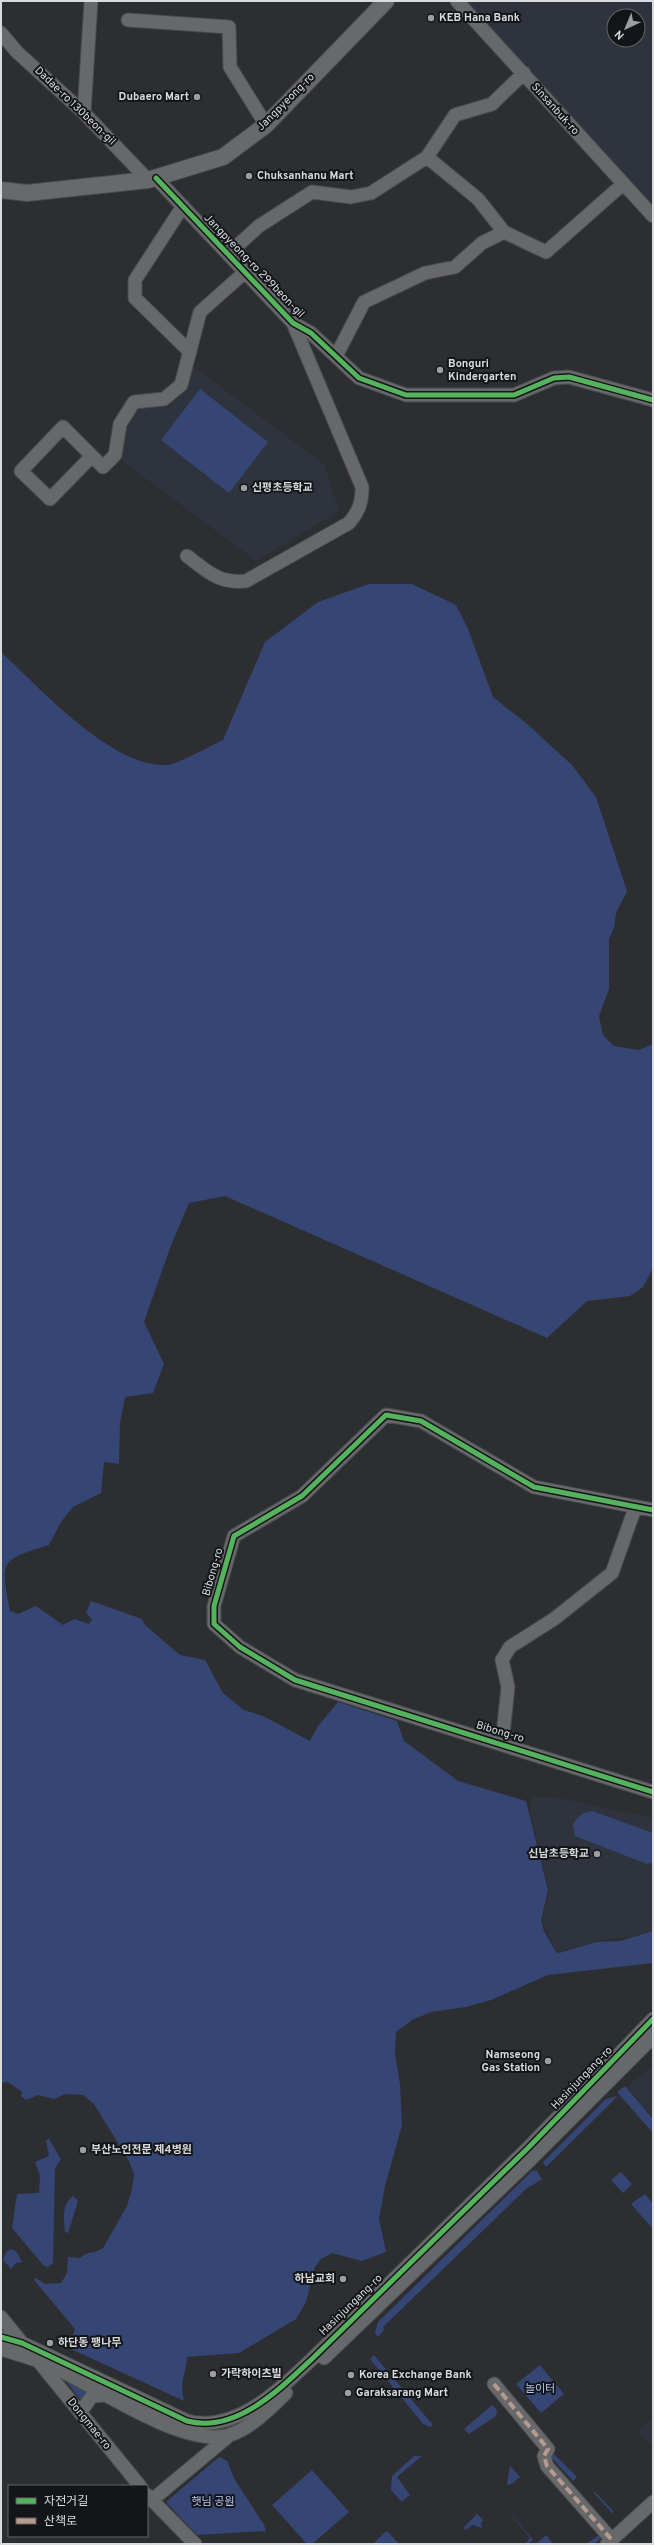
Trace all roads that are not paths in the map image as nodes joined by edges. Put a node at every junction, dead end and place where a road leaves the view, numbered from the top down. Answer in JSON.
{"nodes":[{"id":1,"x":91,"y":1,"type":"edge"},
{"id":2,"x":386,"y":1,"type":"edge"},
{"id":3,"x":457,"y":1,"type":"edge"},
{"id":4,"x":128,"y":20,"type":"dead end"},
{"id":5,"x":1,"y":33,"type":"edge"},
{"id":6,"x":524,"y":73,"type":"junction"},
{"id":7,"x":84,"y":113,"type":"junction"},
{"id":8,"x":266,"y":125,"type":"junction"},
{"id":9,"x":427,"y":157,"type":"junction"},
{"id":10,"x":152,"y":179,"type":"junction"},
{"id":11,"x":624,"y":184,"type":"junction"},
{"id":12,"x":1,"y":190,"type":"edge"},
{"id":13,"x":183,"y":206,"type":"junction"},
{"id":14,"x":653,"y":216,"type":"edge"},
{"id":15,"x":504,"y":232,"type":"junction"},
{"id":16,"x":228,"y":254,"type":"junction"},
{"id":17,"x":245,"y":272,"type":"junction"},
{"id":18,"x":293,"y":323,"type":"junction"},
{"id":19,"x":190,"y":352,"type":"junction"},
{"id":20,"x":336,"y":356,"type":"junction"},
{"id":21,"x":653,"y":400,"type":"edge"},
{"id":22,"x":92,"y":456,"type":"junction"},
{"id":23,"x":187,"y":556,"type":"dead end"},
{"id":24,"x":635,"y":1508,"type":"junction"},
{"id":25,"x":653,"y":1510,"type":"edge"},
{"id":26,"x":502,"y":1743,"type":"junction"},
{"id":27,"x":653,"y":1792,"type":"edge"},
{"id":28,"x":653,"y":2019,"type":"edge"},
{"id":29,"x":653,"y":2037,"type":"edge"},
{"id":30,"x":637,"y":2044,"type":"junction"},
{"id":31,"x":1,"y":2317,"type":"edge"},
{"id":32,"x":1,"y":2336,"type":"edge"},
{"id":33,"x":341,"y":2336,"type":"junction"},
{"id":34,"x":22,"y":2342,"type":"junction"},
{"id":35,"x":1,"y":2349,"type":"edge"},
{"id":36,"x":38,"y":2361,"type":"junction"},
{"id":37,"x":494,"y":2384,"type":"dead end"},
{"id":38,"x":107,"y":2395,"type":"junction"},
{"id":39,"x":80,"y":2413,"type":"junction"},
{"id":40,"x":231,"y":2434,"type":"junction"},
{"id":41,"x":139,"y":2485,"type":"edge"},
{"id":42,"x":149,"y":2498,"type":"edge"},
{"id":43,"x":653,"y":2502,"type":"edge"},
{"id":44,"x":610,"y":2542,"type":"edge"},
{"id":45,"x":194,"y":2544,"type":"edge"}],
"edges":[{"from":1,"to":7,"type":"street"},
{"from":2,"to":8,"type":"main road","name":"Jangpyeong-ro"},
{"from":3,"to":6,"type":"street","name":"Sinsanbuk-ro"},
{"from":4,"to":8,"type":"street"},
{"from":5,"to":7,"type":"street","name":"Dadae-ro 130beon-gil"},
{"from":6,"to":9,"type":"street"},
{"from":6,"to":11,"type":"street","name":"Sinsanbuk-ro"},
{"from":7,"to":10,"type":"street","name":"Dadae-ro 130beon-gil"},
{"from":8,"to":10,"type":"main road","name":"Jangpyeong-ro"},
{"from":9,"to":15,"type":"street"},
{"from":9,"to":16,"type":"street"},
{"from":10,"to":12,"type":"main road","name":"Jangpyeong-ro"},
{"from":10,"to":13,"type":"street","name":"Jangpyeong-ro 299beon-gil"},
{"from":11,"to":14,"type":"street","name":"Sinsanbuk-ro"},
{"from":11,"to":15,"type":"street"},
{"from":13,"to":16,"type":"street","name":"Jangpyeong-ro 299beon-gil"},
{"from":13,"to":19,"type":"street"},
{"from":15,"to":20,"type":"street"},
{"from":16,"to":17,"type":"street","name":"Jangpyeong-ro 299beon-gil"},
{"from":17,"to":18,"type":"street","name":"Jangpyeong-ro 299beon-gil"},
{"from":17,"to":19,"type":"street"},
{"from":18,"to":20,"type":"street","name":"Jangpyeong-ro 299beon-gil"},
{"from":18,"to":23,"type":"street"},
{"from":19,"to":22,"type":"street"},
{"from":20,"to":21,"type":"street","name":"Jangpyeong-ro 299beon-gil"},
{"from":22,"to":22,"type":"street"},
{"from":24,"to":25,"type":"street","name":"Bibong-ro"},
{"from":24,"to":26,"type":"street"},
{"from":24,"to":26,"type":"street","name":"Bibong-ro"},
{"from":26,"to":27,"type":"street","name":"Bibong-ro"},
{"from":28,"to":30,"type":"street","name":"Hasinjungang-ro"},
{"from":29,"to":30,"type":"street","name":"Hasinjungang-ro"},
{"from":30,"to":33,"type":"street","name":"Hasinjungang-ro"},
{"from":31,"to":34,"type":"street"},
{"from":32,"to":34,"type":"street","name":"Hasinjungang-ro"},
{"from":33,"to":34,"type":"street","name":"Hasinjungang-ro"},
{"from":33,"to":40,"type":"street","name":"Hasinjungang-ro"},
{"from":34,"to":36,"type":"street","name":"Dongmae-ro"},
{"from":35,"to":36,"type":"street","name":"Hasinjungang-ro"},
{"from":36,"to":38,"type":"street","name":"Hasinjungang-ro"},
{"from":36,"to":39,"type":"street","name":"Dongmae-ro"},
{"from":37,"to":44,"type":"street"},
{"from":38,"to":39,"type":"street"},
{"from":38,"to":40,"type":"street","name":"Hasinjungang-ro"},
{"from":39,"to":41,"type":"street","name":"Dongmae-ro"},
{"from":40,"to":42,"type":"street"},
{"from":42,"to":45,"type":"street"},
{"from":43,"to":44,"type":"street"}]}
